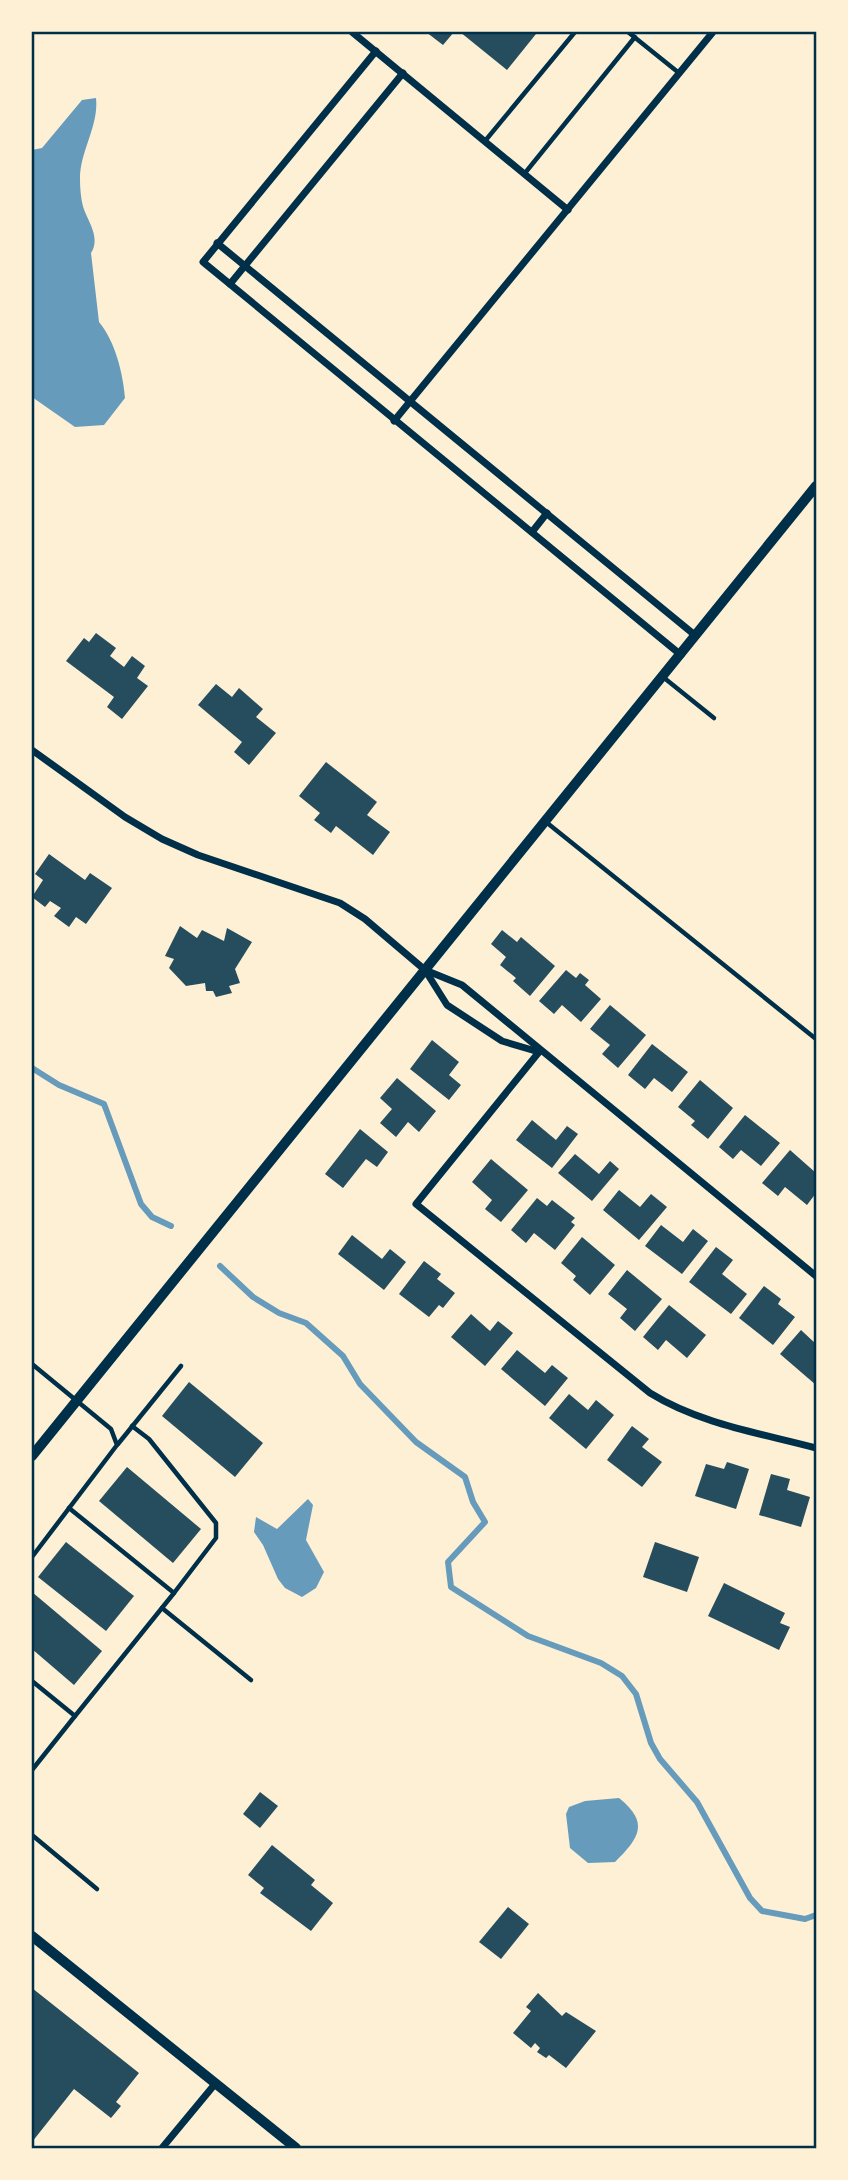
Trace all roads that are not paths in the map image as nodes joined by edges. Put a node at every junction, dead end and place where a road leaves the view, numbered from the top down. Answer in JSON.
{"nodes":[{"id":1,"x":352,"y":32,"type":"edge"},
{"id":2,"x":575,"y":32,"type":"edge"},
{"id":3,"x":628,"y":32,"type":"edge"},
{"id":4,"x":713,"y":32,"type":"edge"},
{"id":5,"x":635,"y":37,"type":"junction"},
{"id":6,"x":376,"y":51,"type":"junction"},
{"id":7,"x":403,"y":73,"type":"junction"},
{"id":8,"x":679,"y":73,"type":"junction"},
{"id":9,"x":485,"y":141,"type":"junction"},
{"id":10,"x":524,"y":174,"type":"junction"},
{"id":11,"x":568,"y":210,"type":"junction"},
{"id":12,"x":217,"y":243,"type":"junction"},
{"id":13,"x":245,"y":266,"type":"junction"},
{"id":14,"x":230,"y":284,"type":"junction"},
{"id":15,"x":410,"y":401,"type":"junction"},
{"id":16,"x":394,"y":421,"type":"junction"},
{"id":17,"x":817,"y":486,"type":"edge"},
{"id":18,"x":547,"y":513,"type":"junction"},
{"id":19,"x":532,"y":532,"type":"junction"},
{"id":20,"x":696,"y":636,"type":"junction"},
{"id":21,"x":681,"y":655,"type":"junction"},
{"id":22,"x":663,"y":677,"type":"junction"},
{"id":23,"x":714,"y":718,"type":"dead end"},
{"id":24,"x":32,"y":750,"type":"edge"},
{"id":25,"x":545,"y":822,"type":"junction"},
{"id":26,"x":425,"y":970,"type":"junction"},
{"id":27,"x":817,"y":1039,"type":"edge"},
{"id":28,"x":539,"y":1052,"type":"junction"},
{"id":29,"x":817,"y":1276,"type":"edge"},
{"id":30,"x":32,"y":1364,"type":"edge"},
{"id":31,"x":181,"y":1366,"type":"dead end"},
{"id":32,"x":76,"y":1401,"type":"junction"},
{"id":33,"x":132,"y":1426,"type":"junction"},
{"id":34,"x":117,"y":1445,"type":"junction"},
{"id":35,"x":817,"y":1448,"type":"edge"},
{"id":36,"x":32,"y":1456,"type":"edge"},
{"id":37,"x":69,"y":1508,"type":"junction"},
{"id":38,"x":32,"y":1557,"type":"edge"},
{"id":39,"x":174,"y":1593,"type":"junction"},
{"id":40,"x":163,"y":1608,"type":"junction"},
{"id":41,"x":251,"y":1680,"type":"dead end"},
{"id":42,"x":32,"y":1681,"type":"edge"},
{"id":43,"x":75,"y":1716,"type":"junction"},
{"id":44,"x":32,"y":1770,"type":"edge"},
{"id":45,"x":32,"y":1835,"type":"edge"},
{"id":46,"x":97,"y":1889,"type":"dead end"},
{"id":47,"x":32,"y":1936,"type":"edge"},
{"id":48,"x":215,"y":2084,"type":"junction"},
{"id":49,"x":162,"y":2148,"type":"edge"},
{"id":50,"x":296,"y":2148,"type":"edge"}],
"edges":[{"from":1,"to":6,"type":"street"},
{"from":2,"to":9,"type":"lane"},
{"from":3,"to":5,"type":"lane"},
{"from":4,"to":8,"type":"street"},
{"from":5,"to":8,"type":"lane"},
{"from":5,"to":10,"type":"lane"},
{"from":6,"to":7,"type":"street"},
{"from":6,"to":12,"type":"street"},
{"from":7,"to":9,"type":"street"},
{"from":7,"to":13,"type":"street"},
{"from":8,"to":11,"type":"street"},
{"from":9,"to":10,"type":"street"},
{"from":10,"to":11,"type":"street"},
{"from":11,"to":15,"type":"street"},
{"from":12,"to":13,"type":"street"},
{"from":12,"to":14,"type":"street"},
{"from":13,"to":14,"type":"street"},
{"from":13,"to":15,"type":"street"},
{"from":14,"to":16,"type":"street"},
{"from":15,"to":16,"type":"street"},
{"from":15,"to":18,"type":"street"},
{"from":16,"to":19,"type":"street"},
{"from":17,"to":20,"type":"main road"},
{"from":18,"to":19,"type":"street"},
{"from":18,"to":20,"type":"street"},
{"from":19,"to":21,"type":"street"},
{"from":20,"to":21,"type":"main road"},
{"from":21,"to":22,"type":"main road"},
{"from":22,"to":23,"type":"lane"},
{"from":22,"to":25,"type":"main road"},
{"from":24,"to":26,"type":"street"},
{"from":25,"to":26,"type":"main road"},
{"from":25,"to":27,"type":"lane"},
{"from":26,"to":28,"type":"street"},
{"from":26,"to":28,"type":"street"},
{"from":26,"to":32,"type":"main road"},
{"from":28,"to":29,"type":"street"},
{"from":28,"to":35,"type":"street"},
{"from":30,"to":32,"type":"lane"},
{"from":31,"to":33,"type":"lane"},
{"from":32,"to":34,"type":"lane"},
{"from":32,"to":36,"type":"main road"},
{"from":33,"to":34,"type":"lane"},
{"from":33,"to":39,"type":"lane"},
{"from":34,"to":37,"type":"lane"},
{"from":37,"to":38,"type":"lane"},
{"from":37,"to":39,"type":"lane"},
{"from":39,"to":40,"type":"lane"},
{"from":40,"to":41,"type":"lane"},
{"from":40,"to":43,"type":"lane"},
{"from":42,"to":43,"type":"lane"},
{"from":43,"to":44,"type":"lane"},
{"from":45,"to":46,"type":"lane"},
{"from":47,"to":48,"type":"street"},
{"from":48,"to":49,"type":"street"},
{"from":48,"to":50,"type":"street"}]}
